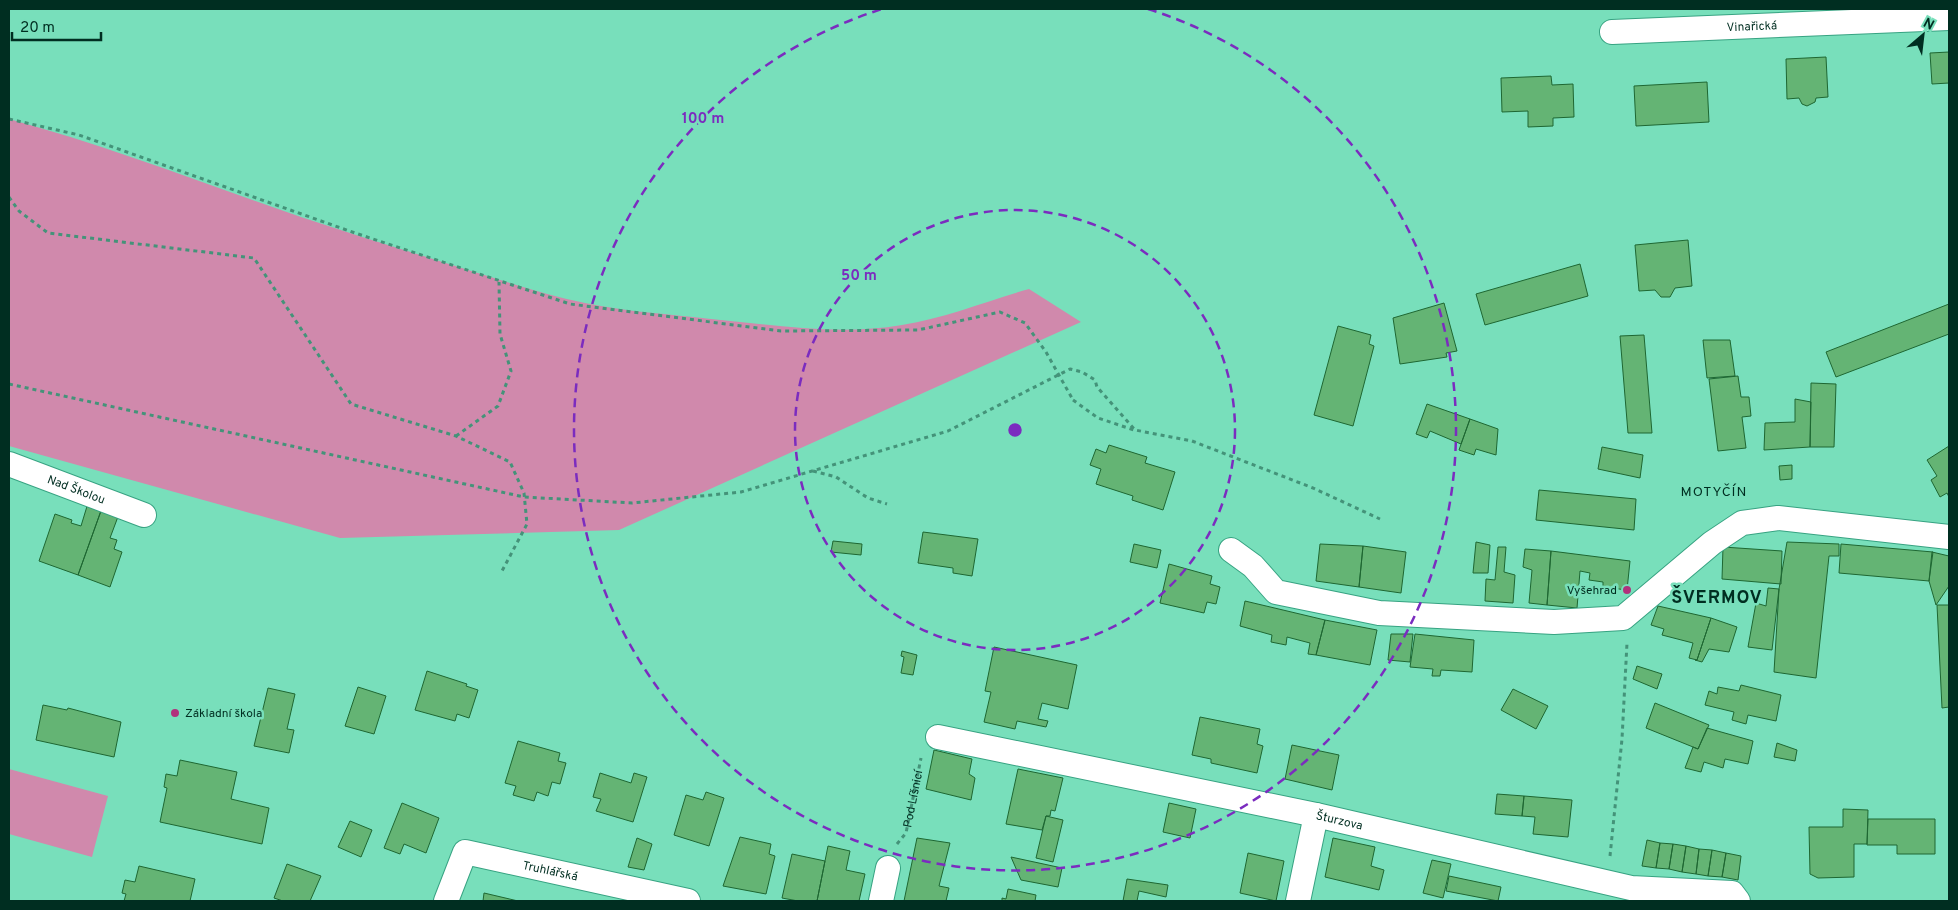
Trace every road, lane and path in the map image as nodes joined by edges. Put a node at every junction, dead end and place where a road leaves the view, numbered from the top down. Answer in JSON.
{"nodes":[{"id":1,"x":1892,"y":14,"type":"edge"},
{"id":2,"x":1949,"y":18,"type":"edge"},
{"id":3,"x":1612,"y":32,"type":"dead end"},
{"id":4,"x":9,"y":119,"type":"edge"},
{"id":5,"x":9,"y":196,"type":"edge"},
{"id":6,"x":499,"y":282,"type":"junction"},
{"id":7,"x":9,"y":384,"type":"edge"},
{"id":8,"x":1135,"y":430,"type":"junction"},
{"id":9,"x":456,"y":436,"type":"junction"},
{"id":10,"x":9,"y":464,"type":"edge"},
{"id":11,"x":812,"y":471,"type":"junction"},
{"id":12,"x":524,"y":497,"type":"junction"},
{"id":13,"x":888,"y":504,"type":"dead end"},
{"id":14,"x":144,"y":515,"type":"dead end"},
{"id":15,"x":1380,"y":519,"type":"dead end"},
{"id":16,"x":1949,"y":537,"type":"edge"},
{"id":17,"x":1231,"y":550,"type":"dead end"},
{"id":18,"x":502,"y":570,"type":"dead end"},
{"id":19,"x":1623,"y":618,"type":"junction"},
{"id":20,"x":938,"y":737,"type":"joint"},
{"id":21,"x":1316,"y":815,"type":"junction"},
{"id":22,"x":888,"y":868,"type":"joint"},
{"id":23,"x":1605,"y":881,"type":"junction"},
{"id":24,"x":446,"y":901,"type":"edge"},
{"id":25,"x":688,"y":901,"type":"edge"},
{"id":26,"x":880,"y":901,"type":"edge"},
{"id":27,"x":1298,"y":901,"type":"edge"},
{"id":28,"x":1738,"y":901,"type":"edge"}],
"edges":[{"from":1,"to":2,"type":"street","name":"Vinařická"},
{"from":1,"to":3,"type":"street","name":"Vinařická"},
{"from":4,"to":6,"type":"path"},
{"from":5,"to":9,"type":"path"},
{"from":6,"to":8,"type":"path","bridge":true},
{"from":6,"to":9,"type":"path"},
{"from":7,"to":12,"type":"path"},
{"from":8,"to":11,"type":"path"},
{"from":8,"to":15,"type":"path"},
{"from":9,"to":12,"type":"path"},
{"from":10,"to":14,"type":"street","name":"Nad Školou"},
{"from":11,"to":12,"type":"path"},
{"from":11,"to":13,"type":"path"},
{"from":12,"to":18,"type":"path"},
{"from":16,"to":19,"type":"street"},
{"from":17,"to":19,"type":"street"},
{"from":19,"to":23,"type":"path"},
{"from":20,"to":21,"type":"street","name":"Šturzova"},
{"from":20,"to":22,"type":"path","name":"Pod Líšnicí"},
{"from":21,"to":23,"type":"street","name":"Šturzova"},
{"from":21,"to":27,"type":"street"},
{"from":22,"to":26,"type":"street"},
{"from":23,"to":28,"type":"street","name":"Šturzova"},
{"from":24,"to":25,"type":"street","name":"Truhlářská"}]}
